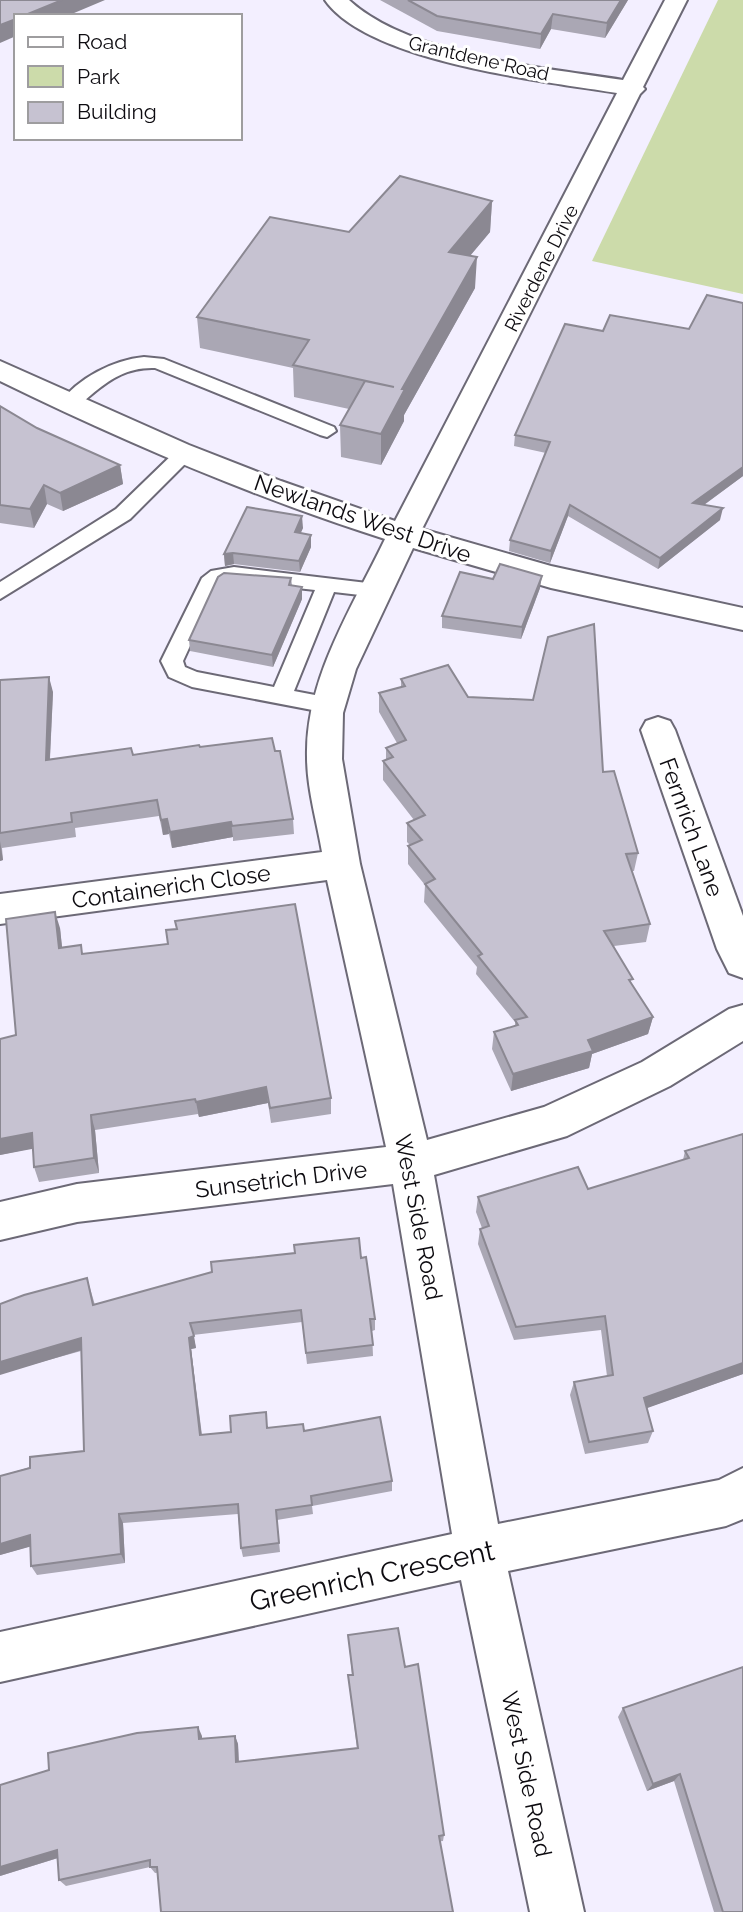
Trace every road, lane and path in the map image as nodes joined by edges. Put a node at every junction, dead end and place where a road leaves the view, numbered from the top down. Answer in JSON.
{"nodes":[{"id":1,"x":336,"y":0,"type":"edge"},
{"id":2,"x":676,"y":0,"type":"edge"},
{"id":3,"x":633,"y":89,"type":"junction"},
{"id":4,"x":0,"y":370,"type":"edge"},
{"id":5,"x":68,"y":404,"type":"junction"},
{"id":6,"x":327,"y":432,"type":"dead end"},
{"id":7,"x":184,"y":454,"type":"junction"},
{"id":8,"x":403,"y":535,"type":"junction"},
{"id":9,"x":327,"y":584,"type":"junction"},
{"id":10,"x":377,"y":590,"type":"junction"},
{"id":11,"x":0,"y":592,"type":"edge"},
{"id":12,"x":743,"y":619,"type":"edge"},
{"id":13,"x":281,"y":696,"type":"junction"},
{"id":14,"x":328,"y":705,"type":"junction"},
{"id":15,"x":658,"y":730,"type":"dead end"},
{"id":16,"x":342,"y":864,"type":"junction"},
{"id":17,"x":0,"y":909,"type":"edge"},
{"id":18,"x":743,"y":962,"type":"edge"},
{"id":19,"x":743,"y":1021,"type":"edge"},
{"id":20,"x":411,"y":1163,"type":"junction"},
{"id":21,"x":0,"y":1221,"type":"edge"},
{"id":22,"x":743,"y":1492,"type":"edge"},
{"id":23,"x":479,"y":1552,"type":"junction"},
{"id":24,"x":0,"y":1657,"type":"edge"},
{"id":25,"x":556,"y":1912,"type":"edge"}],
"edges":[{"from":1,"to":3,"type":"street","name":"Grantdene Road"},
{"from":2,"to":3,"type":"street","name":"Riverdene Drive"},
{"from":3,"to":8,"type":"street","name":"Riverdene Drive"},
{"from":4,"to":5,"type":"street","name":"Newlands West Drive"},
{"from":5,"to":6,"type":"lane"},
{"from":5,"to":7,"type":"street","name":"Newlands West Drive"},
{"from":7,"to":8,"type":"street","name":"Newlands West Drive"},
{"from":7,"to":11,"type":"lane"},
{"from":8,"to":10,"type":"street","name":"West Side Road"},
{"from":8,"to":12,"type":"street","name":"Newlands West Drive"},
{"from":9,"to":10,"type":"lane"},
{"from":9,"to":13,"type":"lane"},
{"from":9,"to":13,"type":"lane"},
{"from":10,"to":14,"type":"street","name":"West Side Road"},
{"from":13,"to":14,"type":"lane"},
{"from":14,"to":16,"type":"street","name":"West Side Road"},
{"from":15,"to":18,"type":"street","name":"Fernrich Lane"},
{"from":16,"to":17,"type":"street","name":"Containerich Close"},
{"from":16,"to":20,"type":"street","name":"West Side Road"},
{"from":19,"to":20,"type":"street","name":"Sunsetrich Drive"},
{"from":20,"to":21,"type":"street","name":"Sunsetrich Drive"},
{"from":20,"to":23,"type":"street","name":"West Side Road"},
{"from":22,"to":23,"type":"street","name":"Greenrich Crescent"},
{"from":23,"to":24,"type":"street","name":"Greenrich Crescent"},
{"from":23,"to":25,"type":"street","name":"West Side Road"}]}
